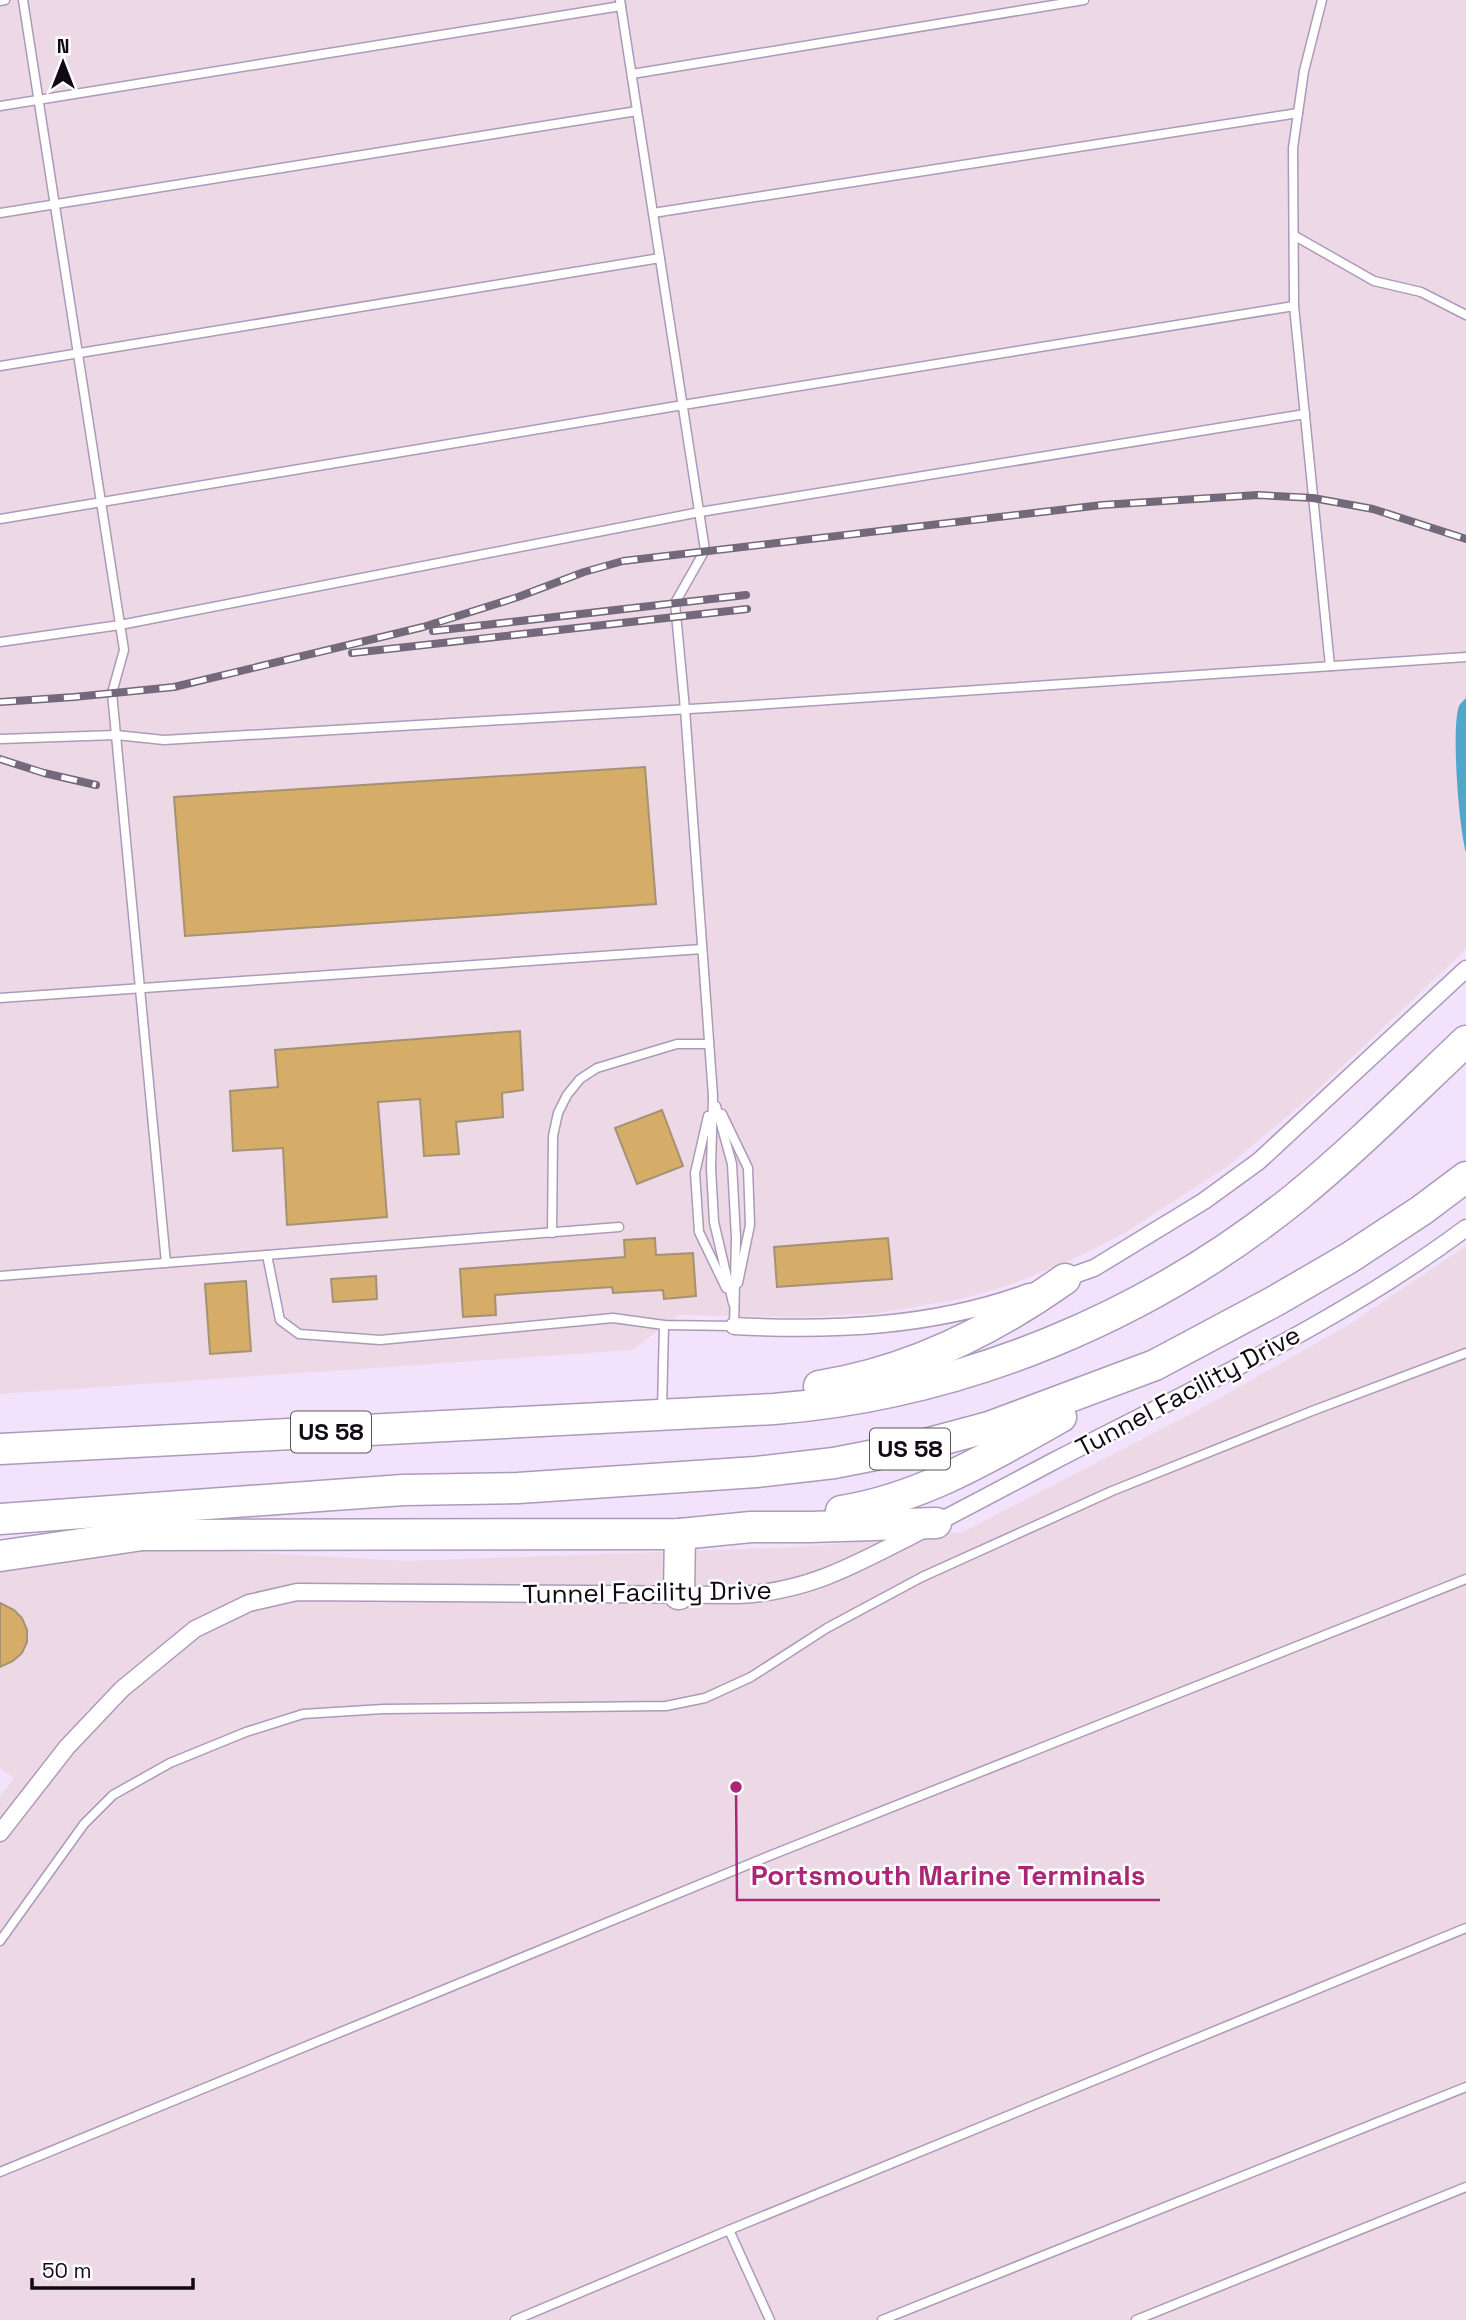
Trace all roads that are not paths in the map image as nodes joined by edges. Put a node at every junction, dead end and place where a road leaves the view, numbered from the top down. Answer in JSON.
{"nodes":[{"id":1,"x":23,"y":0,"type":"edge"},
{"id":2,"x":1084,"y":0,"type":"edge"},
{"id":3,"x":1322,"y":0,"type":"edge"},
{"id":4,"x":621,"y":3,"type":"edge"},
{"id":5,"x":632,"y":74,"type":"junction"},
{"id":6,"x":38,"y":100,"type":"junction"},
{"id":7,"x":0,"y":106,"type":"edge"},
{"id":8,"x":637,"y":111,"type":"junction"},
{"id":9,"x":1298,"y":113,"type":"junction"},
{"id":10,"x":54,"y":204,"type":"junction"},
{"id":11,"x":653,"y":212,"type":"junction"},
{"id":12,"x":0,"y":213,"type":"edge"},
{"id":13,"x":1295,"y":236,"type":"junction"},
{"id":14,"x":660,"y":258,"type":"junction"},
{"id":15,"x":1294,"y":306,"type":"junction"},
{"id":16,"x":1466,"y":315,"type":"edge"},
{"id":17,"x":78,"y":354,"type":"junction"},
{"id":18,"x":0,"y":366,"type":"edge"},
{"id":19,"x":683,"y":405,"type":"junction"},
{"id":20,"x":1305,"y":414,"type":"junction"},
{"id":21,"x":101,"y":502,"type":"junction"},
{"id":22,"x":700,"y":512,"type":"junction"},
{"id":23,"x":0,"y":519,"type":"edge"},
{"id":24,"x":120,"y":625,"type":"junction"},
{"id":25,"x":0,"y":642,"type":"edge"},
{"id":26,"x":1466,"y":657,"type":"edge"},
{"id":27,"x":1330,"y":666,"type":"junction"},
{"id":28,"x":685,"y":709,"type":"junction"},
{"id":29,"x":116,"y":735,"type":"junction"},
{"id":30,"x":0,"y":739,"type":"edge"},
{"id":31,"x":702,"y":948,"type":"junction"},
{"id":32,"x":1466,"y":969,"type":"edge"},
{"id":33,"x":140,"y":988,"type":"junction"},
{"id":34,"x":0,"y":998,"type":"edge"},
{"id":35,"x":1466,"y":1041,"type":"edge"},
{"id":36,"x":709,"y":1044,"type":"junction"},
{"id":37,"x":713,"y":1096,"type":"junction"},
{"id":38,"x":1466,"y":1177,"type":"edge"},
{"id":39,"x":619,"y":1227,"type":"dead end"},
{"id":40,"x":1466,"y":1228,"type":"edge"},
{"id":41,"x":552,"y":1233,"type":"junction"},
{"id":42,"x":267,"y":1255,"type":"junction"},
{"id":43,"x":166,"y":1263,"type":"junction"},
{"id":44,"x":0,"y":1276,"type":"edge"},
{"id":45,"x":1065,"y":1279,"type":"junction"},
{"id":46,"x":733,"y":1303,"type":"junction"},
{"id":47,"x":664,"y":1325,"type":"junction"},
{"id":48,"x":734,"y":1326,"type":"junction"},
{"id":49,"x":1466,"y":1353,"type":"edge"},
{"id":50,"x":1154,"y":1365,"type":"junction"},
{"id":51,"x":662,"y":1414,"type":"junction"},
{"id":52,"x":0,"y":1449,"type":"edge"},
{"id":53,"x":517,"y":1488,"type":"junction"},
{"id":54,"x":0,"y":1518,"type":"edge"},
{"id":55,"x":936,"y":1523,"type":"junction"},
{"id":56,"x":751,"y":1527,"type":"junction"},
{"id":57,"x":680,"y":1534,"type":"junction"},
{"id":58,"x":146,"y":1535,"type":"junction"},
{"id":59,"x":0,"y":1556,"type":"edge"},
{"id":60,"x":1466,"y":1579,"type":"edge"},
{"id":61,"x":679,"y":1594,"type":"junction"},
{"id":62,"x":0,"y":1833,"type":"edge"},
{"id":63,"x":1466,"y":1928,"type":"edge"},
{"id":64,"x":0,"y":1941,"type":"edge"},
{"id":65,"x":1466,"y":2087,"type":"edge"},
{"id":66,"x":0,"y":2172,"type":"edge"},
{"id":67,"x":1466,"y":2187,"type":"edge"},
{"id":68,"x":729,"y":2230,"type":"junction"},
{"id":69,"x":514,"y":2320,"type":"edge"},
{"id":70,"x":770,"y":2320,"type":"edge"},
{"id":71,"x":882,"y":2320,"type":"edge"},
{"id":72,"x":1136,"y":2320,"type":"edge"}],
"edges":[{"from":1,"to":6,"type":"lane"},
{"from":2,"to":5,"type":"lane"},
{"from":3,"to":9,"type":"lane"},
{"from":4,"to":5,"type":"lane"},
{"from":4,"to":6,"type":"lane"},
{"from":5,"to":8,"type":"lane"},
{"from":6,"to":7,"type":"lane"},
{"from":6,"to":10,"type":"lane"},
{"from":8,"to":10,"type":"lane"},
{"from":8,"to":11,"type":"lane"},
{"from":9,"to":11,"type":"lane"},
{"from":9,"to":13,"type":"lane"},
{"from":10,"to":12,"type":"lane"},
{"from":10,"to":17,"type":"lane"},
{"from":11,"to":14,"type":"lane"},
{"from":13,"to":15,"type":"lane"},
{"from":13,"to":16,"type":"lane"},
{"from":14,"to":17,"type":"lane"},
{"from":14,"to":19,"type":"lane"},
{"from":15,"to":19,"type":"lane"},
{"from":15,"to":20,"type":"lane"},
{"from":17,"to":18,"type":"lane"},
{"from":17,"to":21,"type":"lane"},
{"from":19,"to":21,"type":"lane"},
{"from":19,"to":22,"type":"lane"},
{"from":20,"to":22,"type":"lane"},
{"from":20,"to":27,"type":"lane"},
{"from":21,"to":23,"type":"lane"},
{"from":21,"to":24,"type":"lane"},
{"from":22,"to":24,"type":"lane"},
{"from":22,"to":28,"type":"lane"},
{"from":24,"to":25,"type":"lane"},
{"from":24,"to":29,"type":"lane"},
{"from":26,"to":27,"type":"lane"},
{"from":27,"to":28,"type":"lane"},
{"from":28,"to":29,"type":"lane"},
{"from":28,"to":31,"type":"lane"},
{"from":29,"to":30,"type":"lane"},
{"from":29,"to":33,"type":"lane"},
{"from":31,"to":33,"type":"lane"},
{"from":31,"to":36,"type":"lane"},
{"from":32,"to":45,"type":"street"},
{"from":33,"to":34,"type":"lane"},
{"from":33,"to":43,"type":"lane"},
{"from":35,"to":51,"type":"highway","number":"US 58"},
{"from":36,"to":37,"type":"lane"},
{"from":36,"to":41,"type":"lane"},
{"from":37,"to":46,"type":"lane"},
{"from":37,"to":46,"type":"lane"},
{"from":37,"to":46,"type":"lane"},
{"from":37,"to":46,"type":"lane"},
{"from":38,"to":50,"type":"highway","number":"US 58"},
{"from":39,"to":41,"type":"lane"},
{"from":40,"to":55,"type":"street","name":"Tunnel Facility Drive"},
{"from":41,"to":42,"type":"lane"},
{"from":42,"to":43,"type":"lane"},
{"from":42,"to":47,"type":"lane"},
{"from":43,"to":44,"type":"lane"},
{"from":45,"to":48,"type":"street"},
{"from":45,"to":51,"type":"highway"},
{"from":46,"to":48,"type":"lane"},
{"from":47,"to":48,"type":"lane"},
{"from":47,"to":51,"type":"lane"},
{"from":49,"to":64,"type":"lane"},
{"from":50,"to":53,"type":"highway","number":"US 58"},
{"from":50,"to":56,"type":"highway"},
{"from":51,"to":52,"type":"highway","number":"US 58"},
{"from":53,"to":54,"type":"highway"},
{"from":53,"to":58,"type":"highway","number":"US 58"},
{"from":55,"to":56,"type":"highway"},
{"from":55,"to":61,"type":"street","name":"Tunnel Facility Drive"},
{"from":56,"to":57,"type":"highway"},
{"from":57,"to":58,"type":"highway"},
{"from":57,"to":61,"type":"highway"},
{"from":58,"to":59,"type":"highway","number":"US 58"},
{"from":60,"to":66,"type":"lane"},
{"from":61,"to":62,"type":"street","name":"Tunnel Facility Drive"},
{"from":63,"to":68,"type":"lane"},
{"from":65,"to":71,"type":"lane"},
{"from":67,"to":72,"type":"lane"},
{"from":68,"to":69,"type":"lane"},
{"from":68,"to":70,"type":"lane"}]}
